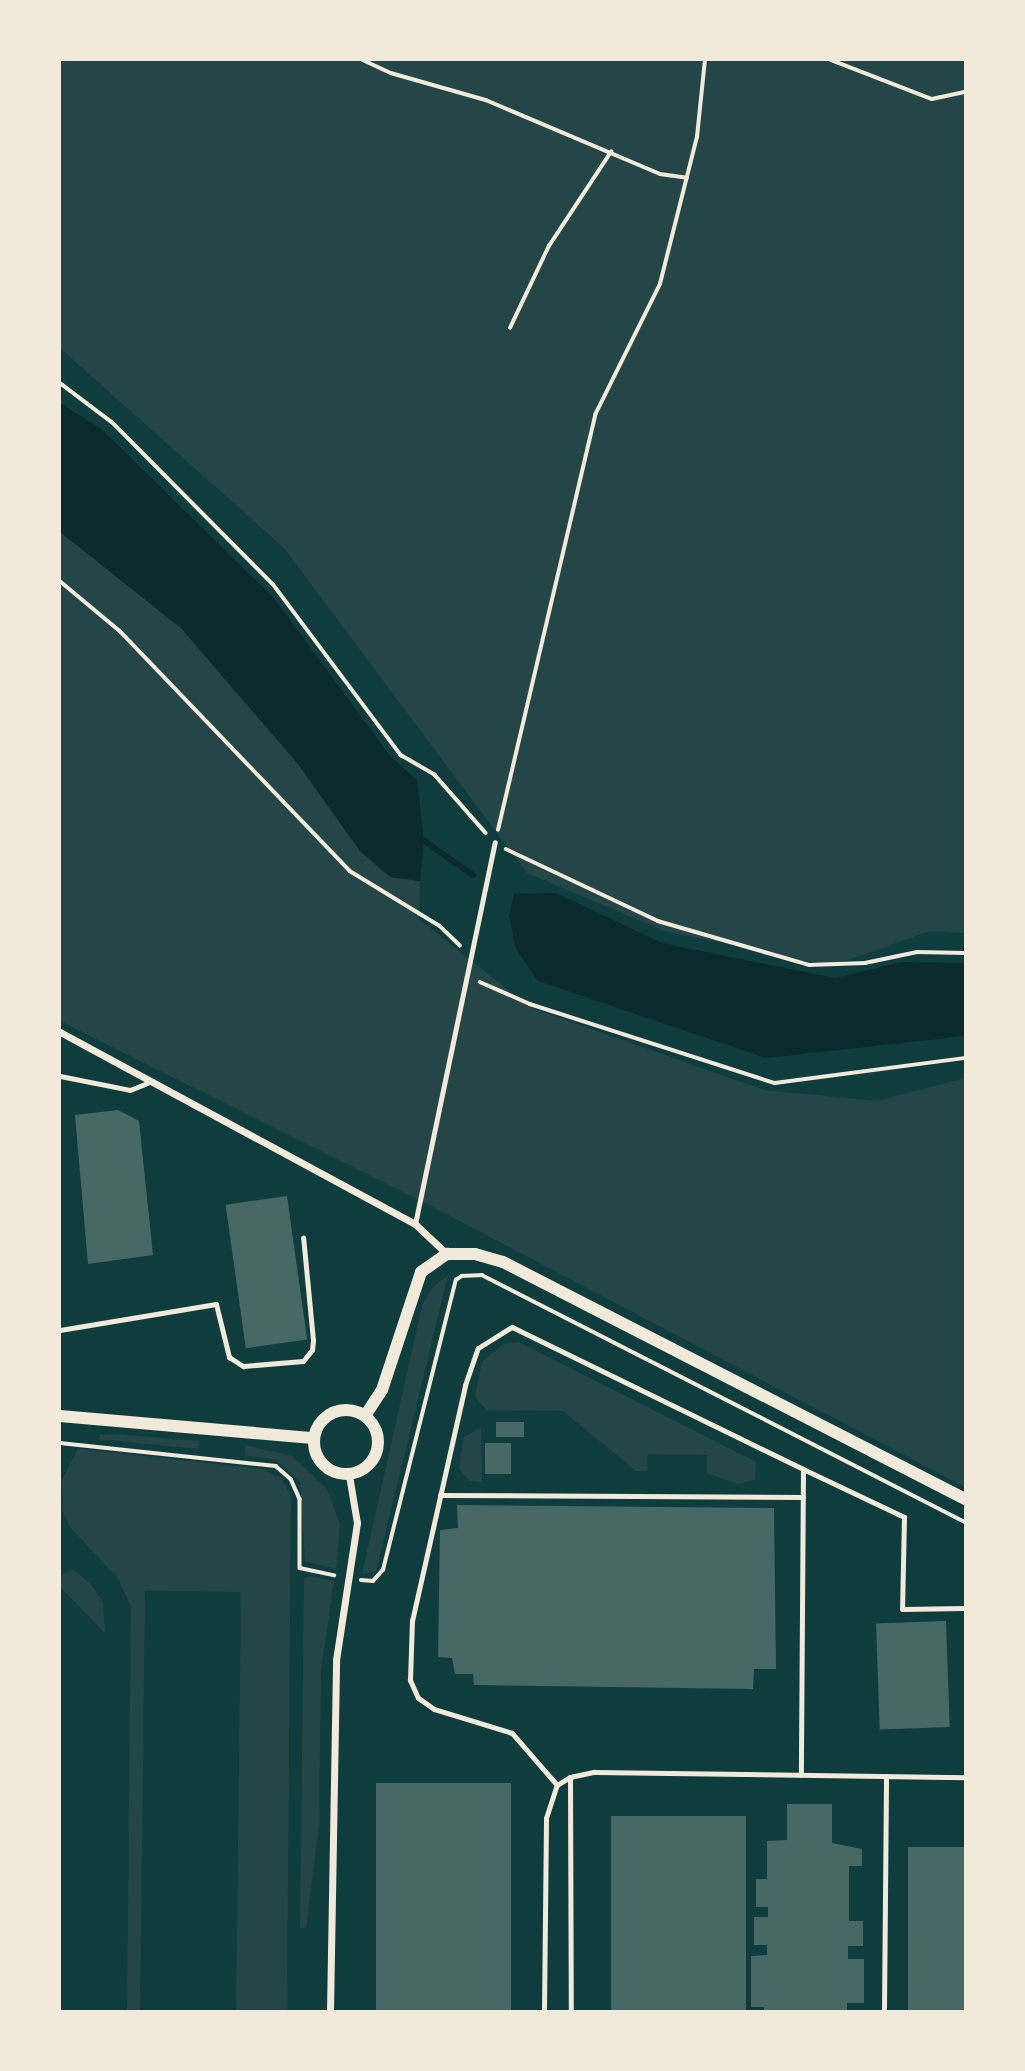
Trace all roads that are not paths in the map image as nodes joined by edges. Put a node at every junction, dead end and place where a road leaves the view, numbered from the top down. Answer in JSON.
{"nodes":[{"id":1,"x":495,"y":842,"type":"road end"},
{"id":2,"x":60,"y":1032,"type":"edge"},
{"id":3,"x":60,"y":1076,"type":"edge"},
{"id":4,"x":155,"y":1080,"type":"junction"},
{"id":5,"x":415,"y":1224,"type":"junction"},
{"id":6,"x":303,"y":1237,"type":"dead end"},
{"id":7,"x":447,"y":1254,"type":"junction"},
{"id":8,"x":60,"y":1329,"type":"edge"},
{"id":9,"x":60,"y":1416,"type":"edge"},
{"id":10,"x":365,"y":1416,"type":"junction"},
{"id":11,"x":313,"y":1438,"type":"junction"},
{"id":12,"x":803,"y":1469,"type":"junction"},
{"id":13,"x":349,"y":1475,"type":"junction"},
{"id":14,"x":440,"y":1495,"type":"junction"},
{"id":15,"x":803,"y":1497,"type":"junction"},
{"id":16,"x":965,"y":1499,"type":"edge"},
{"id":17,"x":965,"y":1608,"type":"edge"},
{"id":18,"x":801,"y":1775,"type":"junction"},
{"id":19,"x":886,"y":1776,"type":"junction"},
{"id":20,"x":570,"y":1777,"type":"junction"},
{"id":21,"x":965,"y":1777,"type":"edge"},
{"id":22,"x":557,"y":1785,"type":"junction"},
{"id":23,"x":330,"y":2011,"type":"edge"},
{"id":24,"x":544,"y":2011,"type":"edge"},
{"id":25,"x":571,"y":2011,"type":"edge"},
{"id":26,"x":884,"y":2011,"type":"edge"}],
"edges":[{"from":1,"to":5,"type":"lane"},
{"from":2,"to":4,"type":"street"},
{"from":3,"to":4,"type":"lane"},
{"from":4,"to":5,"type":"street"},
{"from":5,"to":7,"type":"street"},
{"from":6,"to":8,"type":"lane"},
{"from":7,"to":10,"type":"street"},
{"from":7,"to":16,"type":"street"},
{"from":9,"to":11,"type":"street"},
{"from":10,"to":11,"type":"street"},
{"from":10,"to":13,"type":"street"},
{"from":11,"to":13,"type":"street"},
{"from":12,"to":14,"type":"lane"},
{"from":12,"to":15,"type":"lane"},
{"from":12,"to":17,"type":"lane"},
{"from":13,"to":23,"type":"street"},
{"from":14,"to":15,"type":"lane"},
{"from":14,"to":22,"type":"lane"},
{"from":15,"to":18,"type":"lane"},
{"from":18,"to":19,"type":"lane"},
{"from":18,"to":20,"type":"lane"},
{"from":19,"to":21,"type":"lane"},
{"from":19,"to":26,"type":"lane"},
{"from":20,"to":22,"type":"lane"},
{"from":20,"to":25,"type":"lane"},
{"from":22,"to":24,"type":"lane"}]}
